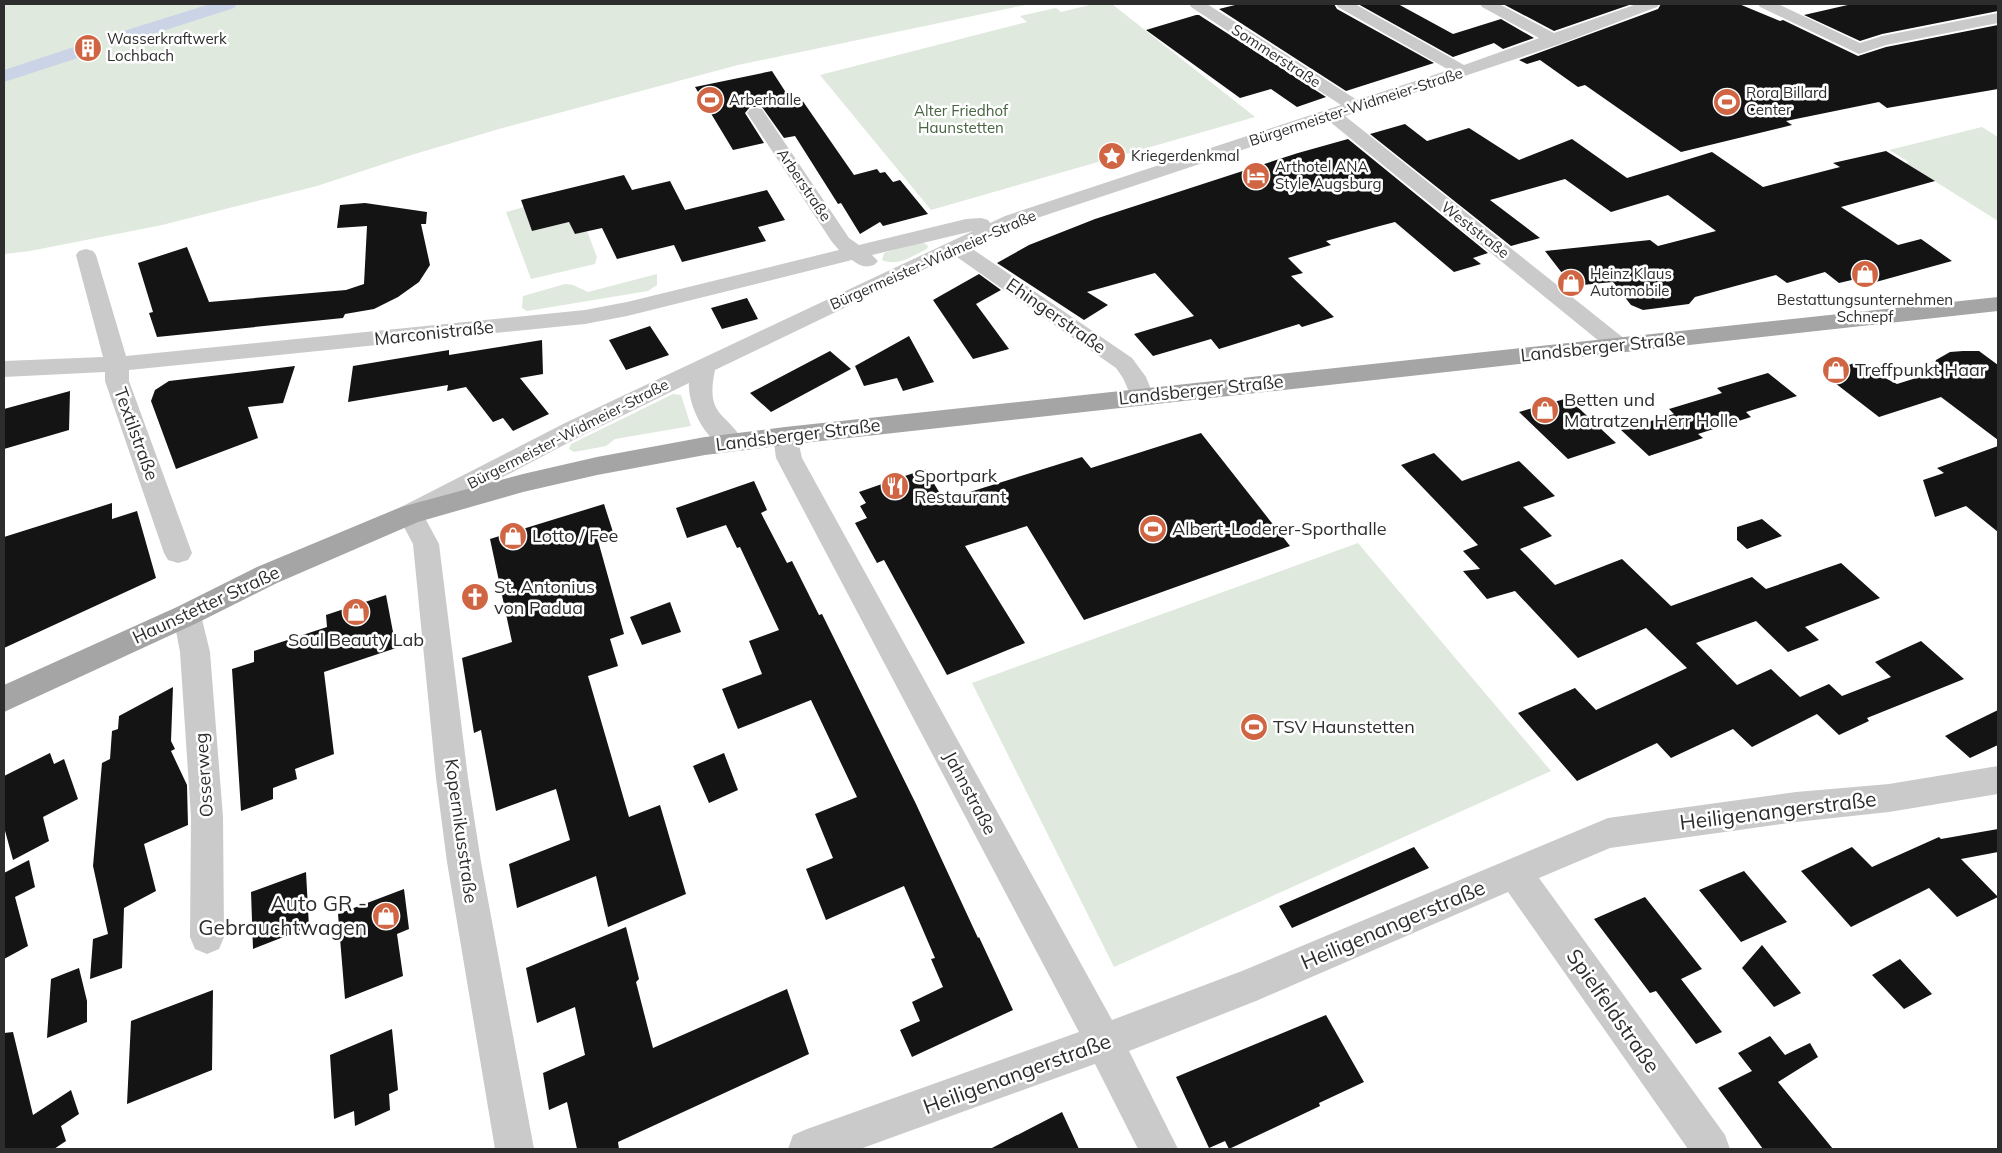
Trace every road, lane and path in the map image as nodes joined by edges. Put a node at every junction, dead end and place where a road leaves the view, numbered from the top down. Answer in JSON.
{"nodes":[{"id":1,"x":1197,"y":4,"type":"edge"},
{"id":2,"x":1344,"y":4,"type":"edge"},
{"id":3,"x":1488,"y":4,"type":"edge"},
{"id":4,"x":1650,"y":4,"type":"edge"},
{"id":5,"x":1766,"y":4,"type":"edge"},
{"id":6,"x":1998,"y":18,"type":"edge"},
{"id":7,"x":1554,"y":40,"type":"junction"},
{"id":8,"x":1462,"y":72,"type":"junction"},
{"id":9,"x":1356,"y":107,"type":"junction"},
{"id":10,"x":756,"y":114,"type":"dead end"},
{"id":11,"x":1332,"y":115,"type":"junction"},
{"id":12,"x":1012,"y":220,"type":"junction"},
{"id":13,"x":956,"y":246,"type":"junction"},
{"id":14,"x":857,"y":252,"type":"junction"},
{"id":15,"x":86,"y":255,"type":"dead end"},
{"id":16,"x":887,"y":279,"type":"junction"},
{"id":17,"x":1998,"y":304,"type":"edge"},
{"id":18,"x":1618,"y":345,"type":"junction"},
{"id":19,"x":117,"y":364,"type":"junction"},
{"id":20,"x":704,"y":366,"type":"junction"},
{"id":21,"x":4,"y":369,"type":"edge"},
{"id":22,"x":1142,"y":397,"type":"junction"},
{"id":23,"x":784,"y":436,"type":"junction"},
{"id":24,"x":732,"y":442,"type":"junction"},
{"id":25,"x":410,"y":514,"type":"junction"},
{"id":26,"x":178,"y":553,"type":"dead end"},
{"id":27,"x":187,"y":615,"type":"junction"},
{"id":28,"x":4,"y":699,"type":"edge"},
{"id":29,"x":1998,"y":780,"type":"edge"},
{"id":30,"x":1515,"y":873,"type":"junction"},
{"id":31,"x":207,"y":937,"type":"dead end"},
{"id":32,"x":1104,"y":1042,"type":"junction"},
{"id":33,"x":514,"y":1149,"type":"edge"},
{"id":34,"x":807,"y":1149,"type":"edge"},
{"id":35,"x":1159,"y":1149,"type":"edge"},
{"id":36,"x":1711,"y":1149,"type":"edge"}],
"edges":[{"from":1,"to":9,"type":"street","name":"Sommerstraße"},
{"from":2,"to":8,"type":"street"},
{"from":3,"to":7,"type":"street"},
{"from":4,"to":7,"type":"street","name":"Bürgermeister-Widmeier-Straße"},
{"from":5,"to":6,"type":"street"},
{"from":7,"to":8,"type":"street","name":"Bürgermeister-Widmeier-Straße"},
{"from":8,"to":9,"type":"street","name":"Bürgermeister-Widmeier-Straße"},
{"from":9,"to":11,"type":"street","name":"Bürgermeister-Widmeier-Straße"},
{"from":10,"to":14,"type":"street","name":"Arberstraße"},
{"from":11,"to":12,"type":"street","name":"Bürgermeister-Widmeier-Straße"},
{"from":11,"to":18,"type":"street","name":"Weststraße"},
{"from":12,"to":13,"type":"street","name":"Bürgermeister-Widmeier-Straße"},
{"from":12,"to":14,"type":"street","name":"Marconistraße"},
{"from":13,"to":16,"type":"street","name":"Bürgermeister-Widmeier-Straße"},
{"from":13,"to":22,"type":"street","name":"Ehingerstraße"},
{"from":14,"to":16,"type":"street"},
{"from":14,"to":19,"type":"street","name":"Marconistraße"},
{"from":15,"to":19,"type":"street","name":"Textilstraße"},
{"from":16,"to":20,"type":"street","name":"Bürgermeister-Widmeier-Straße"},
{"from":17,"to":18,"type":"main road","name":"Landsberger Straße"},
{"from":18,"to":22,"type":"main road","name":"Landsberger Straße"},
{"from":19,"to":21,"type":"street","name":"Marconistraße"},
{"from":19,"to":26,"type":"street","name":"Textilstraße"},
{"from":20,"to":24,"type":"street"},
{"from":20,"to":25,"type":"street","name":"Bürgermeister-Widmeier-Straße"},
{"from":22,"to":23,"type":"main road","name":"Landsberger Straße"},
{"from":23,"to":24,"type":"main road","name":"Landsberger Straße"},
{"from":23,"to":32,"type":"street","name":"Jahnstraße"},
{"from":24,"to":25,"type":"main road","name":"Landsberger Straße"},
{"from":25,"to":27,"type":"main road","name":"Haunstetter Straße"},
{"from":25,"to":33,"type":"street","name":"Kopernikusstraße"},
{"from":27,"to":28,"type":"main road","name":"Haunstetter Straße"},
{"from":27,"to":31,"type":"street","name":"Osserweg"},
{"from":29,"to":30,"type":"street","name":"Heiligenangerstraße"},
{"from":30,"to":32,"type":"street","name":"Heiligenangerstraße"},
{"from":30,"to":36,"type":"street","name":"Spielfeldstraße"},
{"from":32,"to":34,"type":"street","name":"Heiligenangerstraße"},
{"from":32,"to":35,"type":"street","name":"Jahnstraße"}]}
